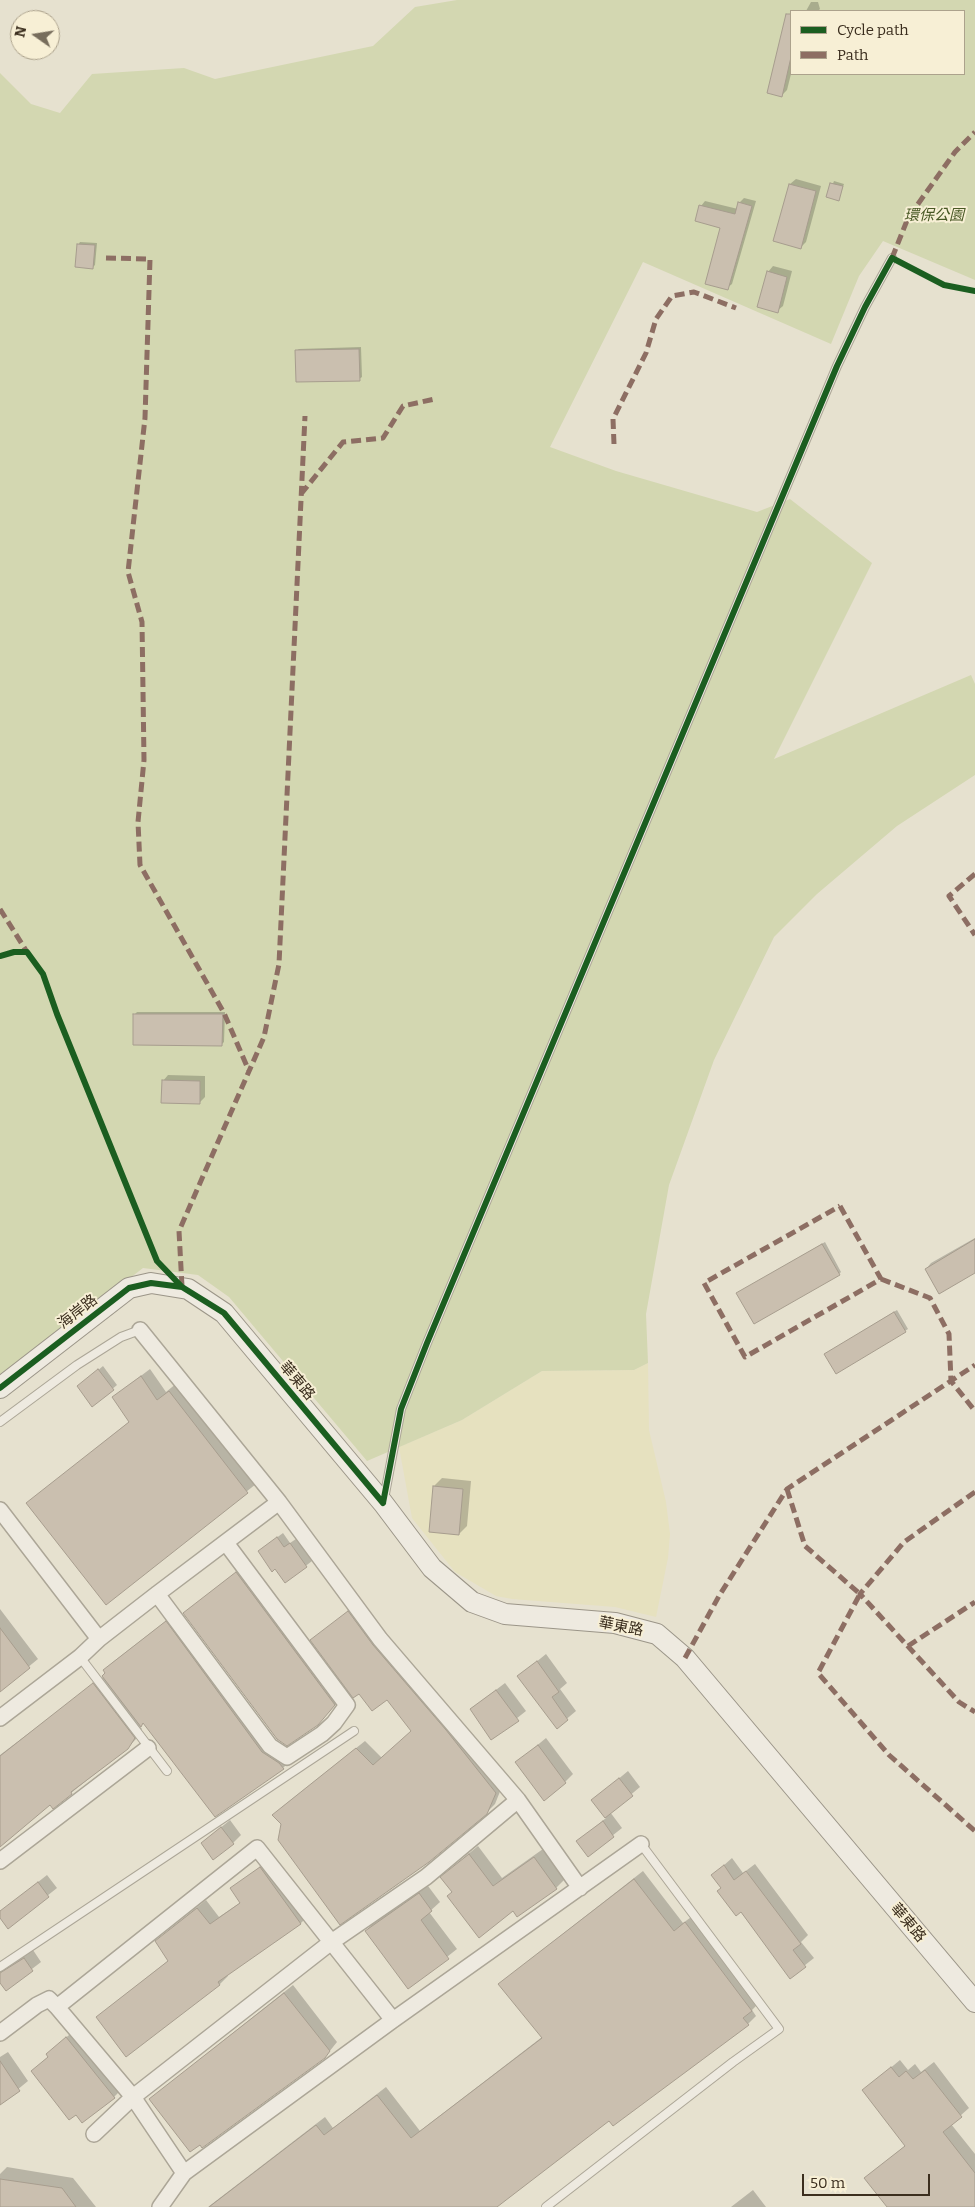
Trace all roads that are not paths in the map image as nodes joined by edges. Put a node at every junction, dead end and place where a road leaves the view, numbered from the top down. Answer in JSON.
{"nodes":[{"id":1,"x":892,"y":258,"type":"dead end"},
{"id":2,"x":182,"y":1286,"type":"joint"},
{"id":3,"x":140,"y":1330,"type":"joint"},
{"id":4,"x":0,"y":1388,"type":"edge"},
{"id":5,"x":0,"y":1422,"type":"edge"},
{"id":6,"x":279,"y":1502,"type":"junction"},
{"id":7,"x":383,"y":1503,"type":"junction"},
{"id":8,"x":0,"y":1510,"type":"edge"},
{"id":9,"x":226,"y":1543,"type":"junction"},
{"id":10,"x":157,"y":1594,"type":"junction"},
{"id":11,"x":99,"y":1639,"type":"junction"},
{"id":12,"x":80,"y":1657,"type":"junction"},
{"id":13,"x":0,"y":1718,"type":"edge"},
{"id":14,"x":354,"y":1731,"type":"dead end"},
{"id":15,"x":148,"y":1748,"type":"junction"},
{"id":16,"x":167,"y":1771,"type":"dead end"},
{"id":17,"x":518,"y":1800,"type":"junction"},
{"id":18,"x":641,"y":1844,"type":"joint"},
{"id":19,"x":0,"y":1861,"type":"edge"},
{"id":20,"x":580,"y":1888,"type":"junction"},
{"id":21,"x":330,"y":1942,"type":"junction"},
{"id":22,"x":0,"y":1967,"type":"edge"},
{"id":23,"x":975,"y":2002,"type":"edge"},
{"id":24,"x":58,"y":2007,"type":"junction"},
{"id":25,"x":394,"y":2020,"type":"junction"},
{"id":26,"x":0,"y":2033,"type":"edge"},
{"id":27,"x":133,"y":2097,"type":"junction"},
{"id":28,"x":94,"y":2134,"type":"dead end"},
{"id":29,"x":184,"y":2173,"type":"junction"},
{"id":30,"x":160,"y":2207,"type":"edge"},
{"id":31,"x":546,"y":2207,"type":"edge"}],
"edges":[{"from":1,"to":7,"type":"lane"},
{"from":2,"to":4,"type":"main road","name":"海岸路"},
{"from":2,"to":7,"type":"main road","name":"華東路"},
{"from":3,"to":5,"type":"lane"},
{"from":3,"to":6,"type":"street"},
{"from":6,"to":9,"type":"street"},
{"from":6,"to":17,"type":"street"},
{"from":7,"to":23,"type":"main road","name":"華東路"},
{"from":8,"to":11,"type":"street"},
{"from":9,"to":10,"type":"street"},
{"from":9,"to":10,"type":"street"},
{"from":10,"to":11,"type":"street"},
{"from":11,"to":12,"type":"street"},
{"from":12,"to":13,"type":"street"},
{"from":12,"to":15,"type":"lane"},
{"from":14,"to":22,"type":"lane"},
{"from":15,"to":16,"type":"lane"},
{"from":15,"to":19,"type":"street"},
{"from":17,"to":20,"type":"street"},
{"from":17,"to":21,"type":"street"},
{"from":18,"to":20,"type":"street"},
{"from":18,"to":31,"type":"lane"},
{"from":20,"to":25,"type":"street"},
{"from":21,"to":24,"type":"street"},
{"from":21,"to":25,"type":"street"},
{"from":21,"to":27,"type":"street"},
{"from":24,"to":26,"type":"street"},
{"from":24,"to":27,"type":"street"},
{"from":25,"to":29,"type":"street"},
{"from":27,"to":28,"type":"street"},
{"from":27,"to":29,"type":"street"},
{"from":29,"to":30,"type":"street"}]}
